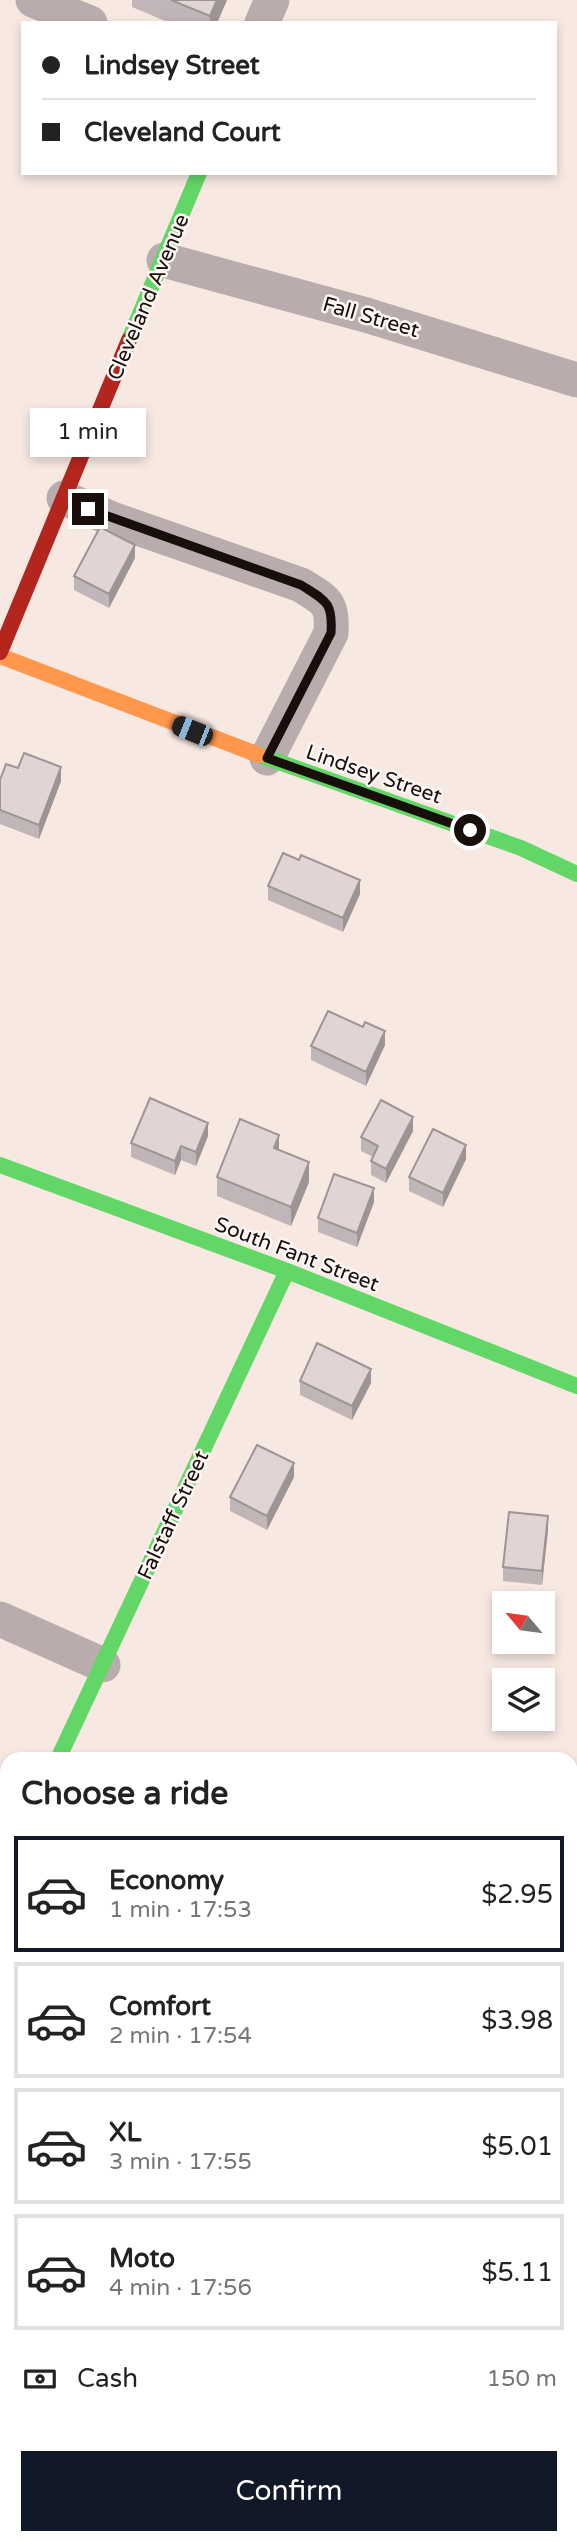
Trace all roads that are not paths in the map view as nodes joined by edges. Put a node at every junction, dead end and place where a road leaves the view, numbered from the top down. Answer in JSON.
{"nodes":[{"id":1,"x":33,"y":0,"type":"edge"},
{"id":2,"x":272,"y":0,"type":"edge"},
{"id":3,"x":85,"y":21,"type":"edge"},
{"id":4,"x":263,"y":21,"type":"edge"},
{"id":5,"x":198,"y":175,"type":"edge"},
{"id":6,"x":163,"y":260,"type":"junction"},
{"id":7,"x":577,"y":380,"type":"edge"},
{"id":8,"x":64,"y":498,"type":"junction"},
{"id":9,"x":0,"y":654,"type":"edge"},
{"id":10,"x":267,"y":758,"type":"junction"},
{"id":11,"x":577,"y":874,"type":"edge"},
{"id":12,"x":0,"y":1165,"type":"edge"},
{"id":13,"x":287,"y":1271,"type":"junction"},
{"id":14,"x":577,"y":1386,"type":"edge"},
{"id":15,"x":0,"y":1619,"type":"edge"},
{"id":16,"x":103,"y":1665,"type":"junction"},
{"id":17,"x":61,"y":1752,"type":"edge"}],
"edges":[{"from":1,"to":3,"type":"street"},
{"from":2,"to":4,"type":"street"},
{"from":5,"to":6,"type":"street","name":"Cleveland Avenue"},
{"from":6,"to":7,"type":"street","name":"Fall Street"},
{"from":6,"to":8,"type":"street","name":"Cleveland Avenue"},
{"from":8,"to":9,"type":"street","name":"Cleveland Avenue"},
{"from":8,"to":10,"type":"street"},
{"from":9,"to":10,"type":"street","name":"Lindsey Street"},
{"from":10,"to":11,"type":"street","name":"Lindsey Street"},
{"from":12,"to":13,"type":"street","name":"South Fant Street"},
{"from":13,"to":14,"type":"street","name":"South Fant Street"},
{"from":13,"to":16,"type":"street","name":"Falstaff Street"},
{"from":15,"to":16,"type":"street"},
{"from":16,"to":17,"type":"street","name":"Falstaff Street"}]}
